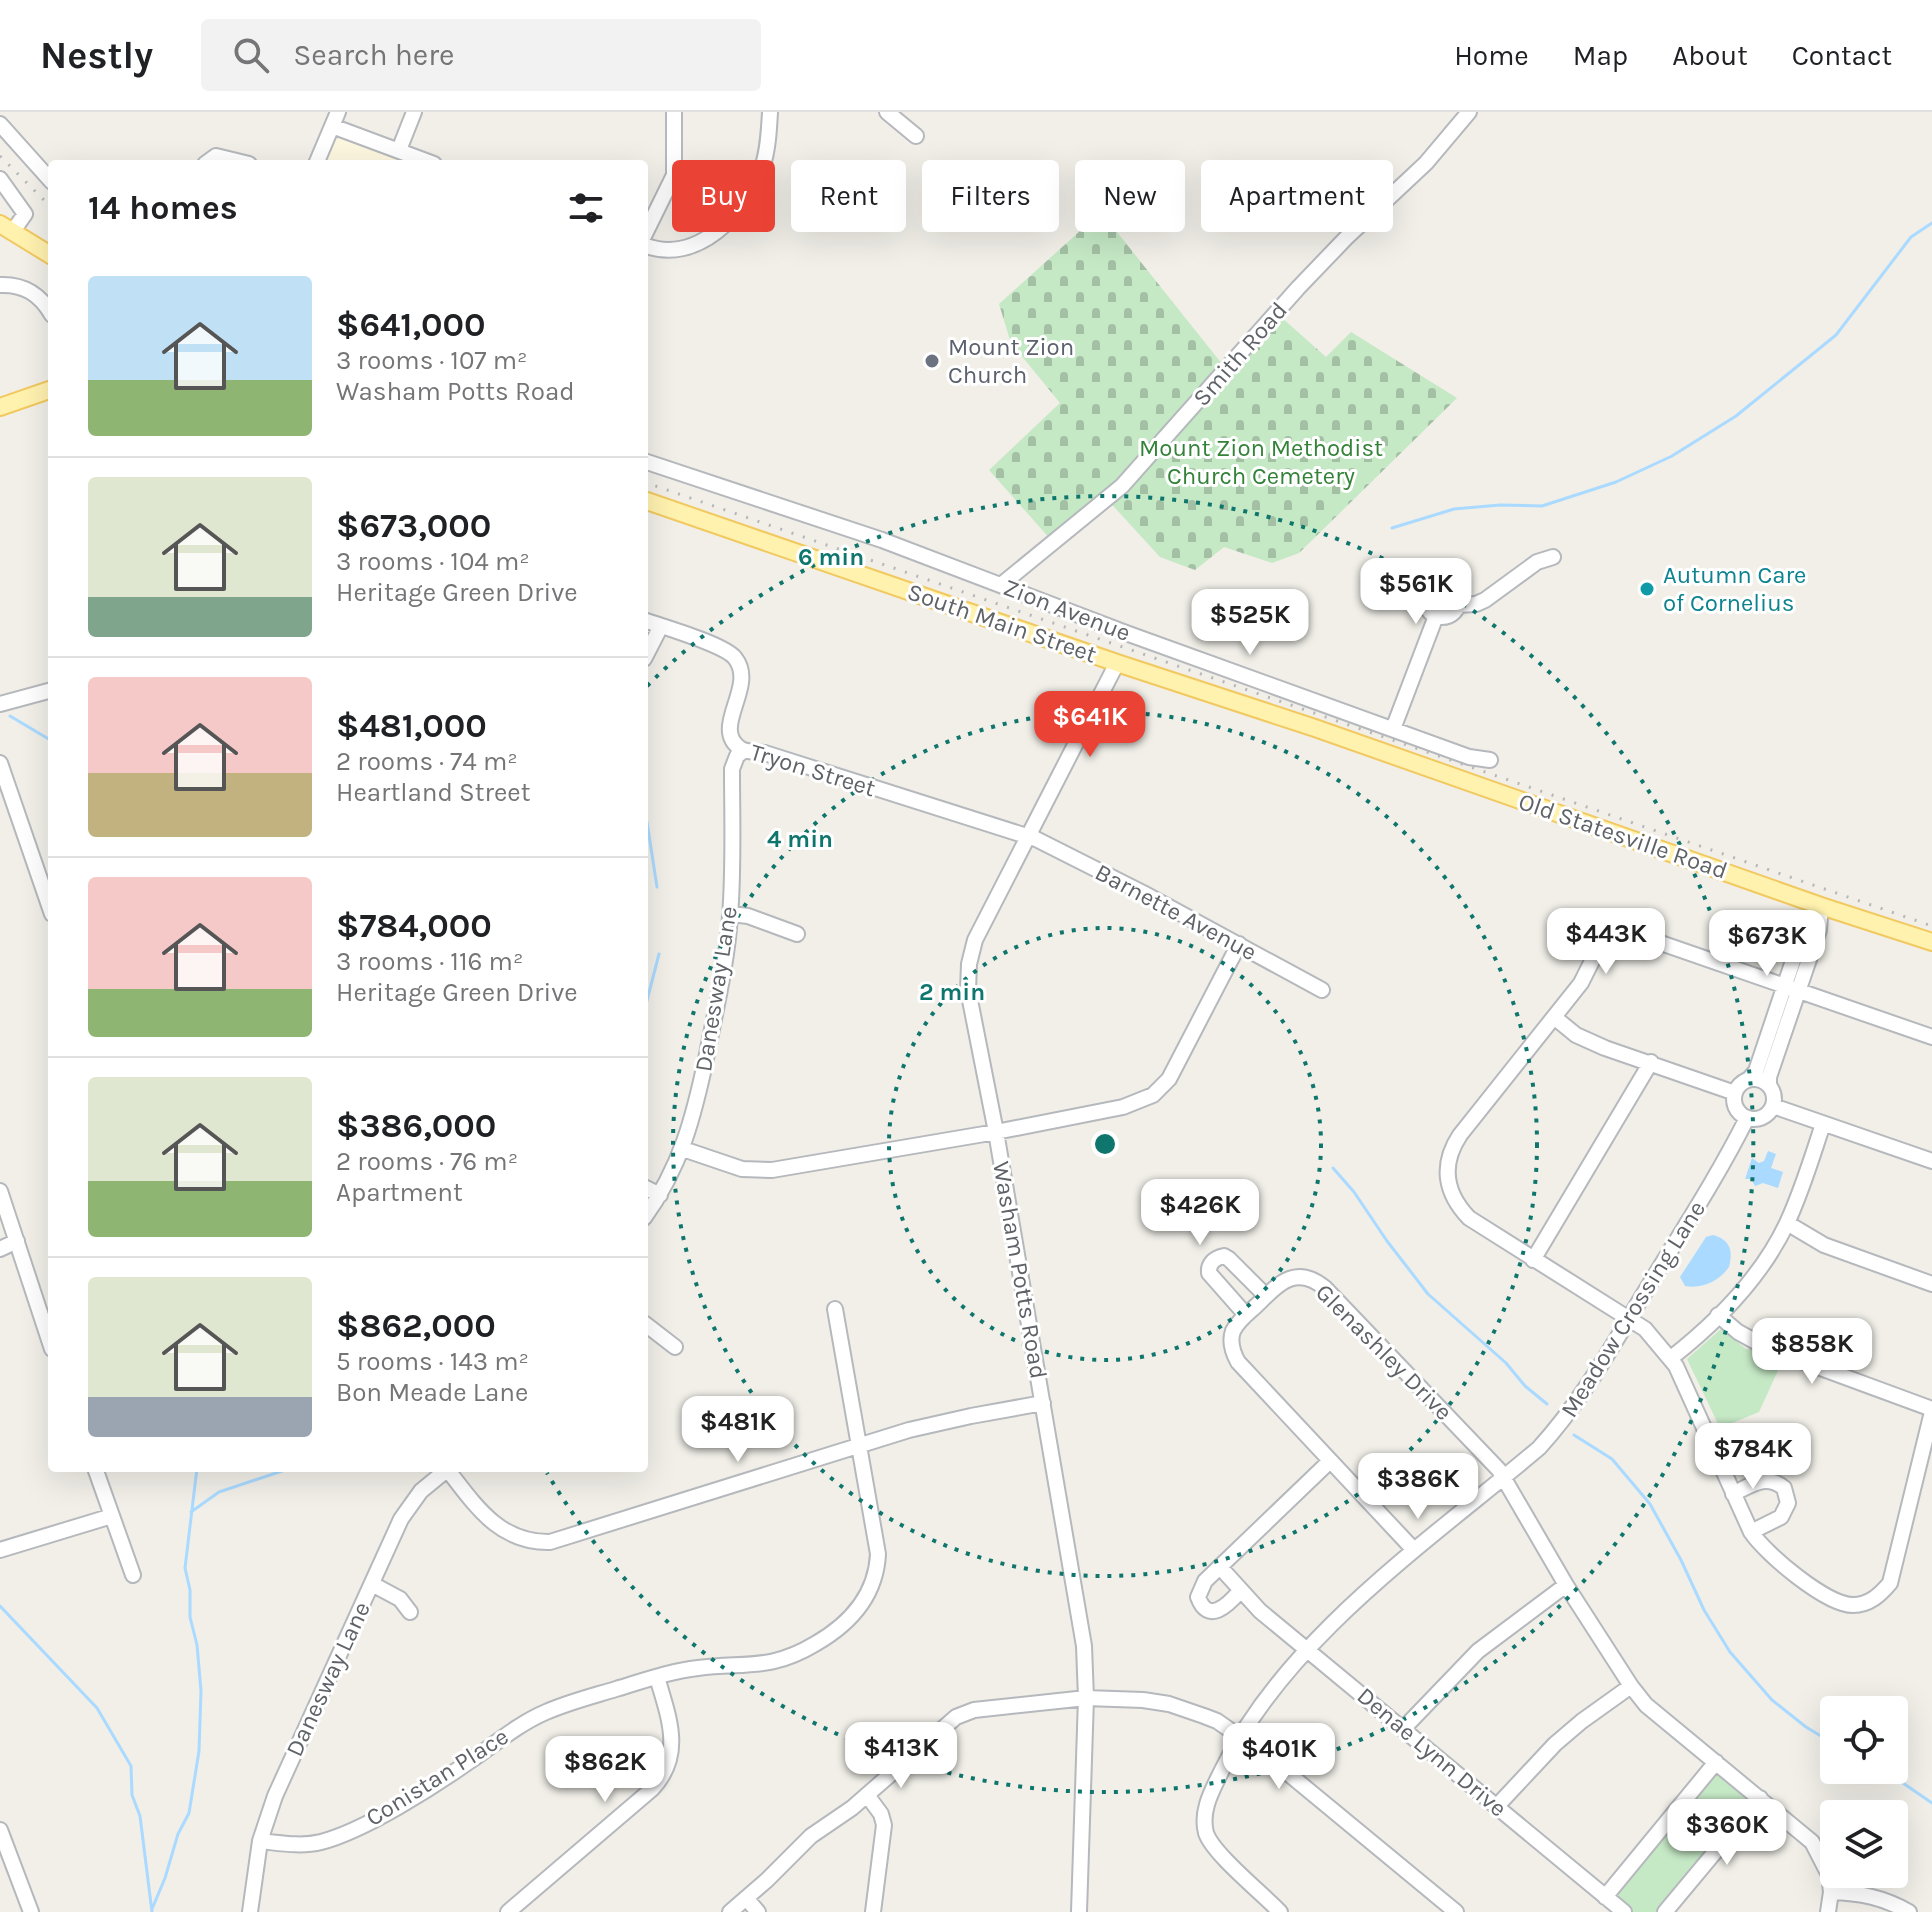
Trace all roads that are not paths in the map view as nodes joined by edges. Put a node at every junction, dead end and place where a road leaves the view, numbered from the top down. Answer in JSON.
{"nodes":[{"id":1,"x":414,"y":112,"type":"edge"},
{"id":2,"x":674,"y":112,"type":"edge"},
{"id":3,"x":770,"y":112,"type":"edge"},
{"id":4,"x":887,"y":112,"type":"edge"},
{"id":5,"x":1469,"y":112,"type":"edge"},
{"id":6,"x":335,"y":119,"type":"edge"},
{"id":7,"x":0,"y":124,"type":"edge"},
{"id":8,"x":916,"y":136,"type":"dead end"},
{"id":9,"x":399,"y":150,"type":"junction"},
{"id":10,"x":210,"y":160,"type":"edge"},
{"id":11,"x":232,"y":160,"type":"edge"},
{"id":12,"x":318,"y":160,"type":"edge"},
{"id":13,"x":424,"y":160,"type":"edge"},
{"id":14,"x":48,"y":178,"type":"edge"},
{"id":15,"x":0,"y":179,"type":"edge"},
{"id":16,"x":6,"y":227,"type":"edge"},
{"id":17,"x":648,"y":228,"type":"edge"},
{"id":18,"x":648,"y":246,"type":"edge"},
{"id":19,"x":48,"y":253,"type":"edge"},
{"id":20,"x":0,"y":285,"type":"edge"},
{"id":21,"x":48,"y":309,"type":"edge"},
{"id":22,"x":48,"y":390,"type":"edge"},
{"id":23,"x":0,"y":407,"type":"edge"},
{"id":24,"x":648,"y":462,"type":"edge"},
{"id":25,"x":648,"y":501,"type":"edge"},
{"id":26,"x":1553,"y":557,"type":"dead end"},
{"id":27,"x":1001,"y":585,"type":"junction"},
{"id":28,"x":1458,"y":605,"type":"junction"},
{"id":29,"x":1436,"y":616,"type":"junction"},
{"id":30,"x":648,"y":621,"type":"edge"},
{"id":31,"x":661,"y":626,"type":"junction"},
{"id":32,"x":648,"y":651,"type":"edge"},
{"id":33,"x":1117,"y":663,"type":"junction"},
{"id":34,"x":48,"y":691,"type":"edge"},
{"id":35,"x":0,"y":704,"type":"edge"},
{"id":36,"x":1315,"y":728,"type":"joint"},
{"id":37,"x":1393,"y":729,"type":"junction"},
{"id":38,"x":743,"y":751,"type":"junction"},
{"id":39,"x":1490,"y":760,"type":"dead end"},
{"id":40,"x":0,"y":763,"type":"edge"},
{"id":41,"x":1029,"y":837,"type":"junction"},
{"id":42,"x":48,"y":902,"type":"edge"},
{"id":43,"x":1821,"y":906,"type":"junction"},
{"id":44,"x":731,"y":914,"type":"junction"},
{"id":45,"x":797,"y":934,"type":"dead end"},
{"id":46,"x":1932,"y":942,"type":"edge"},
{"id":47,"x":1239,"y":944,"type":"junction"},
{"id":48,"x":1791,"y":987,"type":"junction"},
{"id":49,"x":1322,"y":990,"type":"dead end"},
{"id":50,"x":1554,"y":1017,"type":"junction"},
{"id":51,"x":1932,"y":1037,"type":"edge"},
{"id":52,"x":1651,"y":1062,"type":"junction"},
{"id":53,"x":1749,"y":1079,"type":"junction"},
{"id":54,"x":1769,"y":1085,"type":"junction"},
{"id":55,"x":1735,"y":1093,"type":"junction"},
{"id":56,"x":1773,"y":1106,"type":"junction"},
{"id":57,"x":1747,"y":1118,"type":"junction"},
{"id":58,"x":1823,"y":1124,"type":"junction"},
{"id":59,"x":996,"y":1132,"type":"junction"},
{"id":60,"x":683,"y":1149,"type":"junction"},
{"id":61,"x":1932,"y":1161,"type":"edge"},
{"id":62,"x":648,"y":1189,"type":"edge"},
{"id":63,"x":0,"y":1191,"type":"edge"},
{"id":64,"x":660,"y":1195,"type":"junction"},
{"id":65,"x":648,"y":1212,"type":"edge"},
{"id":66,"x":1787,"y":1223,"type":"junction"},
{"id":67,"x":17,"y":1241,"type":"junction"},
{"id":68,"x":0,"y":1249,"type":"edge"},
{"id":69,"x":1533,"y":1260,"type":"junction"},
{"id":70,"x":1932,"y":1284,"type":"edge"},
{"id":71,"x":1266,"y":1296,"type":"junction"},
{"id":72,"x":835,"y":1309,"type":"dead end"},
{"id":73,"x":1246,"y":1315,"type":"junction"},
{"id":74,"x":1718,"y":1315,"type":"junction"},
{"id":75,"x":1629,"y":1319,"type":"junction"},
{"id":76,"x":648,"y":1326,"type":"edge"},
{"id":77,"x":48,"y":1337,"type":"edge"},
{"id":78,"x":675,"y":1347,"type":"dead end"},
{"id":79,"x":1671,"y":1358,"type":"junction"},
{"id":80,"x":1043,"y":1403,"type":"junction"},
{"id":81,"x":1932,"y":1411,"type":"edge"},
{"id":82,"x":860,"y":1446,"type":"junction"},
{"id":83,"x":1330,"y":1461,"type":"junction"},
{"id":84,"x":96,"y":1472,"type":"edge"},
{"id":85,"x":444,"y":1472,"type":"edge"},
{"id":86,"x":450,"y":1472,"type":"edge"},
{"id":87,"x":1503,"y":1477,"type":"junction"},
{"id":88,"x":1733,"y":1494,"type":"junction"},
{"id":89,"x":112,"y":1516,"type":"junction"},
{"id":90,"x":1751,"y":1532,"type":"junction"},
{"id":91,"x":0,"y":1550,"type":"edge"},
{"id":92,"x":1414,"y":1550,"type":"junction"},
{"id":93,"x":1220,"y":1567,"type":"junction"},
{"id":94,"x":133,"y":1575,"type":"dead end"},
{"id":95,"x":372,"y":1584,"type":"junction"},
{"id":96,"x":1566,"y":1585,"type":"junction"},
{"id":97,"x":1240,"y":1591,"type":"junction"},
{"id":98,"x":410,"y":1612,"type":"dead end"},
{"id":99,"x":1308,"y":1650,"type":"junction"},
{"id":100,"x":657,"y":1677,"type":"junction"},
{"id":101,"x":1631,"y":1686,"type":"junction"},
{"id":102,"x":1086,"y":1698,"type":"junction"},
{"id":103,"x":1403,"y":1729,"type":"junction"},
{"id":104,"x":1239,"y":1736,"type":"junction"},
{"id":105,"x":1716,"y":1762,"type":"junction"},
{"id":106,"x":867,"y":1795,"type":"junction"},
{"id":107,"x":1760,"y":1798,"type":"junction"},
{"id":108,"x":1497,"y":1806,"type":"junction"},
{"id":109,"x":0,"y":1830,"type":"edge"},
{"id":110,"x":260,"y":1841,"type":"junction"},
{"id":111,"x":1831,"y":1892,"type":"junction"},
{"id":112,"x":1605,"y":1897,"type":"junction"},
{"id":113,"x":746,"y":1898,"type":"junction"},
{"id":114,"x":31,"y":1912,"type":"edge"},
{"id":115,"x":250,"y":1912,"type":"edge"},
{"id":116,"x":508,"y":1912,"type":"edge"},
{"id":117,"x":730,"y":1912,"type":"edge"},
{"id":118,"x":758,"y":1912,"type":"edge"},
{"id":119,"x":873,"y":1912,"type":"edge"},
{"id":120,"x":1079,"y":1912,"type":"edge"},
{"id":121,"x":1280,"y":1912,"type":"edge"},
{"id":122,"x":1456,"y":1912,"type":"edge"},
{"id":123,"x":1624,"y":1912,"type":"edge"},
{"id":124,"x":1665,"y":1912,"type":"edge"},
{"id":125,"x":1828,"y":1912,"type":"edge"},
{"id":126,"x":1909,"y":1912,"type":"edge"}],
"edges":[{"from":1,"to":9,"type":"street"},
{"from":2,"to":17,"type":"street"},
{"from":3,"to":18,"type":"street"},
{"from":4,"to":8,"type":"street"},
{"from":5,"to":27,"type":"street","name":"Smith Road"},
{"from":6,"to":9,"type":"street"},
{"from":6,"to":12,"type":"street"},
{"from":7,"to":14,"type":"street"},
{"from":9,"to":13,"type":"street"},
{"from":10,"to":11,"type":"street"},
{"from":15,"to":16,"type":"street"},
{"from":16,"to":19,"type":"main road"},
{"from":20,"to":21,"type":"street"},
{"from":22,"to":23,"type":"main road"},
{"from":24,"to":27,"type":"street","name":"Zion Avenue"},
{"from":25,"to":33,"type":"main road","name":"South Main Street"},
{"from":26,"to":28,"type":"street"},
{"from":27,"to":37,"type":"street","name":"Zion Avenue"},
{"from":28,"to":29,"type":"street"},
{"from":28,"to":29,"type":"street"},
{"from":29,"to":37,"type":"street"},
{"from":30,"to":31,"type":"street","name":"Tryon Street"},
{"from":31,"to":32,"type":"street"},
{"from":31,"to":38,"type":"street","name":"Tryon Street"},
{"from":33,"to":36,"type":"main road","name":"South Main Street"},
{"from":33,"to":41,"type":"street","name":"Washam Potts Road"},
{"from":34,"to":35,"type":"street"},
{"from":36,"to":43,"type":"main road","name":"Old Statesville Road"},
{"from":37,"to":39,"type":"street","name":"Zion Avenue"},
{"from":38,"to":41,"type":"street","name":"Tryon Street"},
{"from":38,"to":44,"type":"street","name":"Danesway Lane"},
{"from":40,"to":42,"type":"street"},
{"from":41,"to":47,"type":"street","name":"Barnette Avenue"},
{"from":41,"to":59,"type":"street","name":"Washam Potts Road"},
{"from":43,"to":46,"type":"main road","name":"Old Statesville Road"},
{"from":43,"to":48,"type":"street"},
{"from":44,"to":45,"type":"street"},
{"from":44,"to":60,"type":"street","name":"Danesway Lane"},
{"from":47,"to":49,"type":"street","name":"Barnette Avenue"},
{"from":47,"to":59,"type":"street"},
{"from":48,"to":50,"type":"street"},
{"from":48,"to":51,"type":"street"},
{"from":48,"to":53,"type":"street"},
{"from":48,"to":54,"type":"street"},
{"from":50,"to":52,"type":"street"},
{"from":50,"to":69,"type":"street"},
{"from":52,"to":55,"type":"street"},
{"from":52,"to":69,"type":"street"},
{"from":53,"to":54,"type":"street"},
{"from":53,"to":55,"type":"street"},
{"from":54,"to":56,"type":"street"},
{"from":55,"to":57,"type":"street"},
{"from":56,"to":57,"type":"street"},
{"from":56,"to":58,"type":"street"},
{"from":57,"to":75,"type":"street","name":"Meadow Crossing Lane"},
{"from":58,"to":61,"type":"street"},
{"from":58,"to":66,"type":"street"},
{"from":59,"to":60,"type":"street"},
{"from":59,"to":80,"type":"street","name":"Washam Potts Road"},
{"from":60,"to":64,"type":"street","name":"Danesway Lane"},
{"from":62,"to":64,"type":"street"},
{"from":63,"to":67,"type":"street"},
{"from":64,"to":65,"type":"street","name":"Danesway Lane"},
{"from":66,"to":70,"type":"street"},
{"from":66,"to":74,"type":"street"},
{"from":67,"to":68,"type":"street"},
{"from":67,"to":77,"type":"street"},
{"from":69,"to":75,"type":"street"},
{"from":71,"to":73,"type":"street","name":"Glenashley Drive"},
{"from":71,"to":73,"type":"street"},
{"from":71,"to":87,"type":"street","name":"Glenashley Drive"},
{"from":72,"to":82,"type":"street","name":"Conistan Place"},
{"from":73,"to":83,"type":"street","name":"Glenashley Drive"},
{"from":74,"to":79,"type":"street"},
{"from":74,"to":81,"type":"street"},
{"from":75,"to":79,"type":"street"},
{"from":75,"to":87,"type":"street","name":"Meadow Crossing Lane"},
{"from":76,"to":78,"type":"street"},
{"from":79,"to":88,"type":"street"},
{"from":80,"to":82,"type":"street"},
{"from":80,"to":102,"type":"street","name":"Washam Potts Road"},
{"from":81,"to":90,"type":"street"},
{"from":82,"to":86,"type":"street"},
{"from":82,"to":100,"type":"street","name":"Conistan Place"},
{"from":83,"to":92,"type":"street","name":"Glenashley Drive"},
{"from":83,"to":93,"type":"street"},
{"from":84,"to":89,"type":"street"},
{"from":85,"to":95,"type":"street","name":"Danesway Lane"},
{"from":87,"to":92,"type":"street","name":"Meadow Crossing Lane"},
{"from":87,"to":96,"type":"street","name":"Glenashley Drive"},
{"from":88,"to":90,"type":"street"},
{"from":88,"to":90,"type":"street"},
{"from":89,"to":91,"type":"street"},
{"from":89,"to":94,"type":"street"},
{"from":92,"to":99,"type":"street","name":"Meadow Crossing Lane"},
{"from":93,"to":97,"type":"street","name":"Denae Lynn Drive"},
{"from":93,"to":97,"type":"street"},
{"from":95,"to":98,"type":"street"},
{"from":95,"to":110,"type":"street","name":"Danesway Lane"},
{"from":96,"to":101,"type":"street","name":"Glenashley Drive"},
{"from":96,"to":103,"type":"street"},
{"from":97,"to":99,"type":"street","name":"Denae Lynn Drive"},
{"from":99,"to":103,"type":"street","name":"Denae Lynn Drive"},
{"from":99,"to":104,"type":"street","name":"Meadow Crossing Lane"},
{"from":100,"to":110,"type":"street","name":"Conistan Place"},
{"from":100,"to":116,"type":"street"},
{"from":101,"to":105,"type":"street","name":"Glenashley Drive"},
{"from":101,"to":108,"type":"street"},
{"from":102,"to":104,"type":"street"},
{"from":102,"to":106,"type":"street"},
{"from":102,"to":120,"type":"street","name":"Washam Potts Road"},
{"from":103,"to":108,"type":"street","name":"Denae Lynn Drive"},
{"from":104,"to":121,"type":"street","name":"Meadow Crossing Lane"},
{"from":104,"to":122,"type":"street"},
{"from":105,"to":107,"type":"street","name":"Glenashley Drive"},
{"from":105,"to":112,"type":"street"},
{"from":106,"to":113,"type":"street"},
{"from":106,"to":119,"type":"street"},
{"from":107,"to":111,"type":"street","name":"Glenashley Drive"},
{"from":107,"to":124,"type":"street"},
{"from":108,"to":112,"type":"street","name":"Denae Lynn Drive"},
{"from":109,"to":114,"type":"street"},
{"from":110,"to":115,"type":"street","name":"Danesway Lane"},
{"from":111,"to":125,"type":"street","name":"Glenashley Drive"},
{"from":111,"to":126,"type":"street"},
{"from":112,"to":123,"type":"street","name":"Denae Lynn Drive"},
{"from":113,"to":117,"type":"street"},
{"from":113,"to":118,"type":"street"}]}
